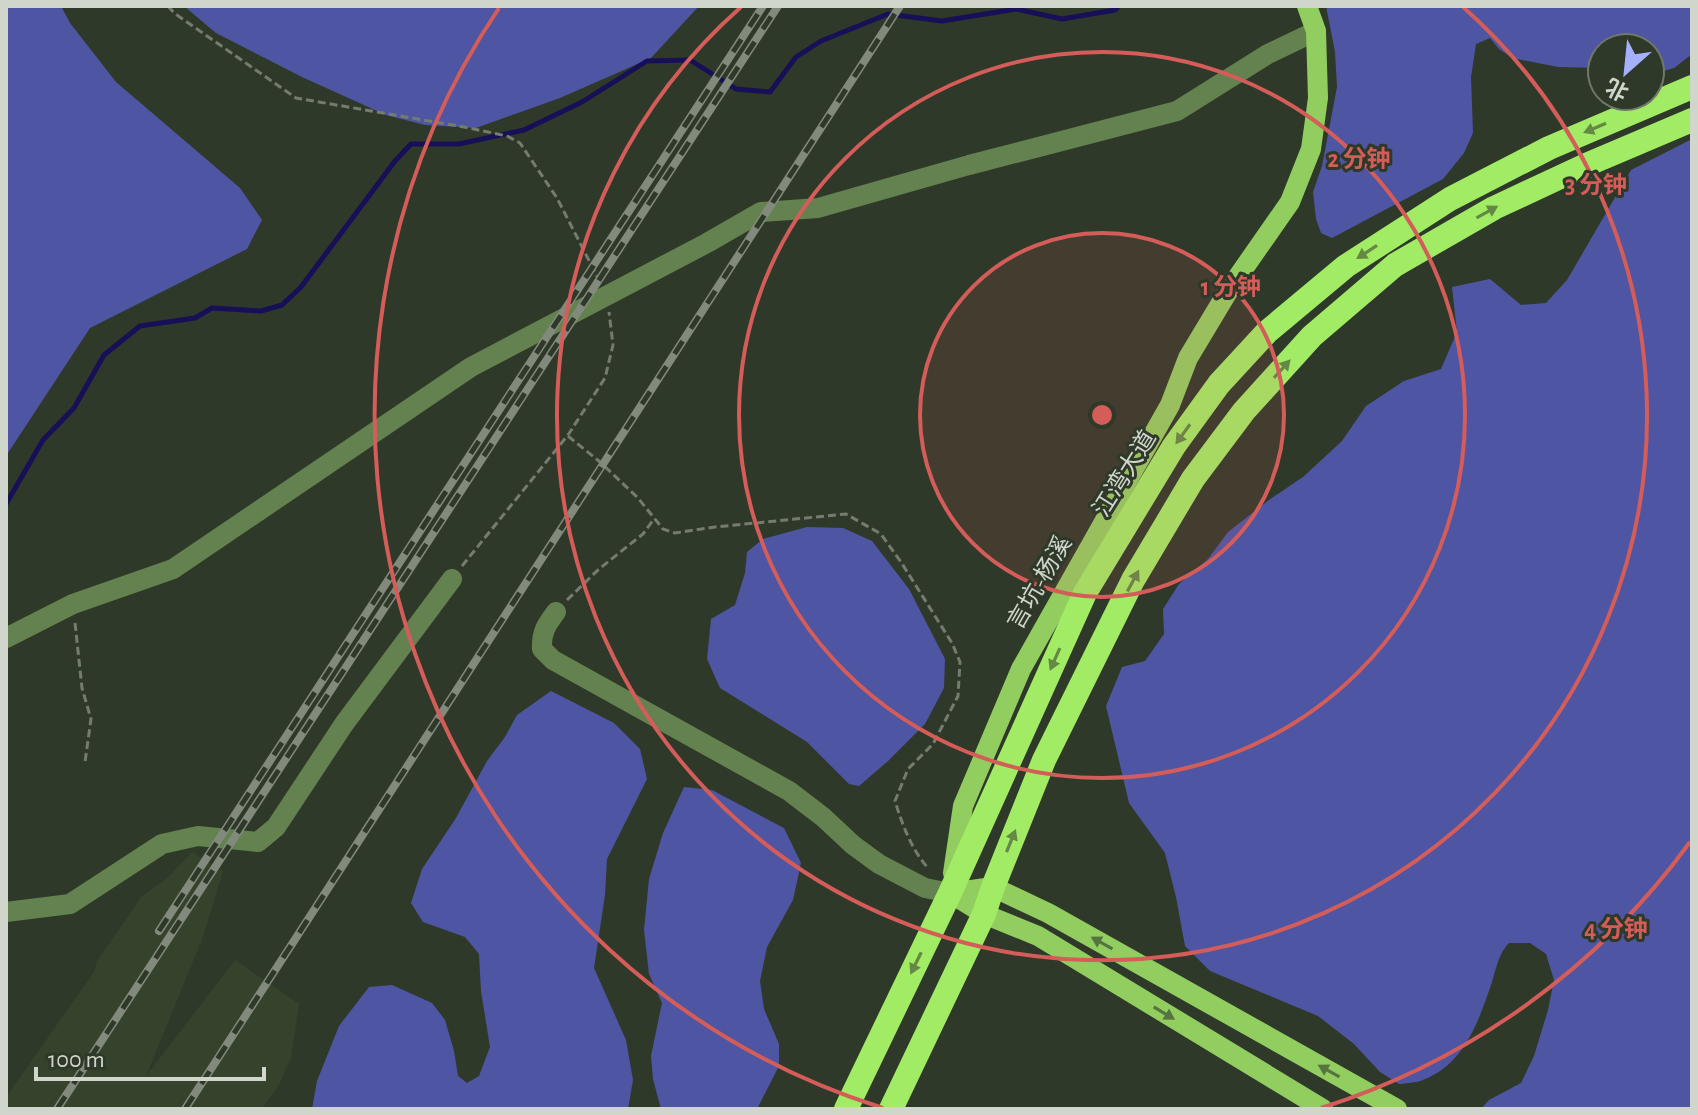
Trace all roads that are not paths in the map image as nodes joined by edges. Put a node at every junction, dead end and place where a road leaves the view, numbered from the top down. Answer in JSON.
{"nodes":[{"id":1,"x":1307,"y":6,"type":"edge"},
{"id":2,"x":1316,"y":31,"type":"junction"},
{"id":3,"x":1692,"y":87,"type":"edge"},
{"id":4,"x":1692,"y":120,"type":"edge"},
{"id":5,"x":452,"y":579,"type":"road end"},
{"id":6,"x":556,"y":612,"type":"road end"},
{"id":7,"x":6,"y":638,"type":"edge"},
{"id":8,"x":993,"y":887,"type":"junction"},
{"id":9,"x":950,"y":893,"type":"junction"},
{"id":10,"x":6,"y":912,"type":"edge"},
{"id":11,"x":984,"y":914,"type":"junction"},
{"id":12,"x":846,"y":1109,"type":"edge"},
{"id":13,"x":891,"y":1109,"type":"edge"},
{"id":14,"x":1323,"y":1109,"type":"edge"},
{"id":15,"x":1397,"y":1109,"type":"edge"}],
"edges":[{"from":1,"to":2,"type":"main road","name":"言坑-杨溪"},
{"from":2,"to":7,"type":"street"},
{"from":2,"to":9,"type":"main road","name":"言坑-杨溪"},
{"from":3,"to":9,"type":"highway","name":"江湾大道","one_way":true},
{"from":8,"to":4,"type":"highway","one_way":true},
{"from":5,"to":10,"type":"street"},
{"from":6,"to":9,"type":"street"},
{"from":8,"to":9,"type":"main road"},
{"from":8,"to":11,"type":"highway"},
{"from":15,"to":8,"type":"main road","one_way":true},
{"from":9,"to":11,"type":"main road"},
{"from":9,"to":12,"type":"highway","name":"江湾大道","one_way":true},
{"from":11,"to":13,"type":"highway"},
{"from":11,"to":14,"type":"main road","one_way":true}]}
